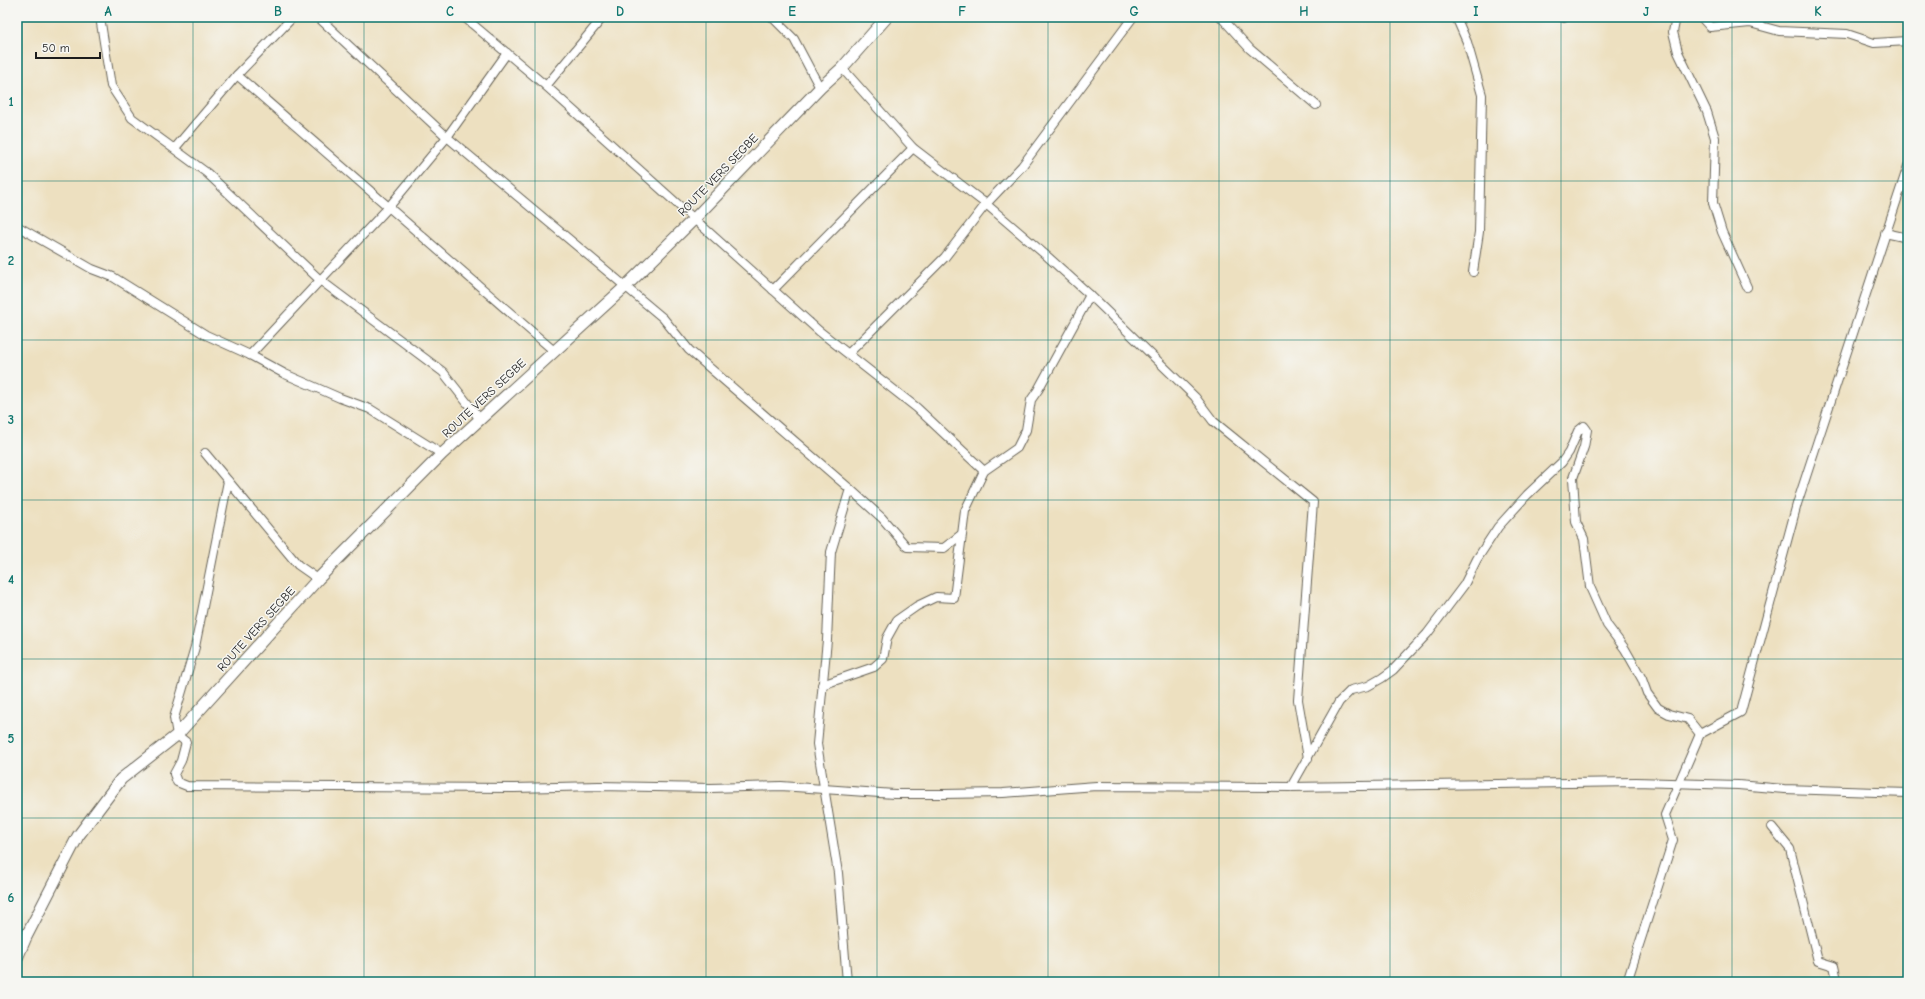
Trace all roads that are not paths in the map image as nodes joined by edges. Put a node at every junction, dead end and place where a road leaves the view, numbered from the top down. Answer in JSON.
{"nodes":[{"id":1,"x":100,"y":17,"type":"edge"},
{"id":2,"x":293,"y":17,"type":"edge"},
{"id":3,"x":318,"y":17,"type":"edge"},
{"id":4,"x":464,"y":17,"type":"edge"},
{"id":5,"x":603,"y":17,"type":"edge"},
{"id":6,"x":774,"y":17,"type":"edge"},
{"id":7,"x":888,"y":17,"type":"edge"},
{"id":8,"x":1133,"y":17,"type":"edge"},
{"id":9,"x":1221,"y":17,"type":"edge"},
{"id":10,"x":1456,"y":17,"type":"edge"},
{"id":11,"x":1676,"y":17,"type":"edge"},
{"id":12,"x":1701,"y":17,"type":"edge"},
{"id":13,"x":473,"y":20,"type":"edge"},
{"id":14,"x":1908,"y":41,"type":"edge"},
{"id":15,"x":507,"y":53,"type":"junction"},
{"id":16,"x":842,"y":68,"type":"junction"},
{"id":17,"x":237,"y":76,"type":"junction"},
{"id":18,"x":546,"y":86,"type":"junction"},
{"id":19,"x":820,"y":88,"type":"junction"},
{"id":20,"x":1316,"y":105,"type":"dead end"},
{"id":21,"x":447,"y":137,"type":"junction"},
{"id":22,"x":175,"y":148,"type":"junction"},
{"id":23,"x":913,"y":148,"type":"junction"},
{"id":24,"x":1908,"y":166,"type":"edge"},
{"id":25,"x":986,"y":204,"type":"junction"},
{"id":26,"x":388,"y":208,"type":"junction"},
{"id":27,"x":693,"y":220,"type":"junction"},
{"id":28,"x":17,"y":226,"type":"edge"},
{"id":29,"x":1885,"y":233,"type":"junction"},
{"id":30,"x":1908,"y":238,"type":"edge"},
{"id":31,"x":1472,"y":272,"type":"dead end"},
{"id":32,"x":320,"y":280,"type":"junction"},
{"id":33,"x":626,"y":286,"type":"junction"},
{"id":34,"x":1747,"y":287,"type":"dead end"},
{"id":35,"x":773,"y":290,"type":"junction"},
{"id":36,"x":1090,"y":295,"type":"junction"},
{"id":37,"x":554,"y":351,"type":"junction"},
{"id":38,"x":850,"y":354,"type":"junction"},
{"id":39,"x":250,"y":355,"type":"junction"},
{"id":40,"x":479,"y":418,"type":"junction"},
{"id":41,"x":205,"y":453,"type":"dead end"},
{"id":42,"x":442,"y":454,"type":"junction"},
{"id":43,"x":984,"y":471,"type":"junction"},
{"id":44,"x":228,"y":481,"type":"junction"},
{"id":45,"x":850,"y":489,"type":"junction"},
{"id":46,"x":962,"y":534,"type":"junction"},
{"id":47,"x":318,"y":580,"type":"junction"},
{"id":48,"x":822,"y":685,"type":"junction"},
{"id":49,"x":1700,"y":734,"type":"junction"},
{"id":50,"x":177,"y":735,"type":"junction"},
{"id":51,"x":1308,"y":758,"type":"junction"},
{"id":52,"x":1677,"y":784,"type":"junction"},
{"id":53,"x":1291,"y":787,"type":"junction"},
{"id":54,"x":824,"y":788,"type":"junction"},
{"id":55,"x":1908,"y":793,"type":"edge"},
{"id":56,"x":1772,"y":827,"type":"dead end"},
{"id":57,"x":17,"y":958,"type":"edge"},
{"id":58,"x":847,"y":982,"type":"edge"},
{"id":59,"x":1628,"y":982,"type":"edge"},
{"id":60,"x":1833,"y":982,"type":"edge"}],
"edges":[{"from":1,"to":22,"type":"street"},
{"from":2,"to":17,"type":"street"},
{"from":3,"to":21,"type":"street"},
{"from":4,"to":13,"type":"street"},
{"from":5,"to":18,"type":"street"},
{"from":6,"to":19,"type":"street"},
{"from":7,"to":16,"type":"main road","name":"ROUTE VERS SEGBE"},
{"from":8,"to":25,"type":"street"},
{"from":9,"to":20,"type":"street"},
{"from":10,"to":31,"type":"street"},
{"from":11,"to":34,"type":"street"},
{"from":12,"to":14,"type":"street"},
{"from":13,"to":15,"type":"street"},
{"from":15,"to":18,"type":"street"},
{"from":15,"to":21,"type":"street"},
{"from":16,"to":19,"type":"main road","name":"ROUTE VERS SEGBE"},
{"from":16,"to":23,"type":"street"},
{"from":17,"to":22,"type":"street"},
{"from":17,"to":26,"type":"street"},
{"from":18,"to":27,"type":"street"},
{"from":19,"to":27,"type":"main road","name":"ROUTE VERS SEGBE"},
{"from":21,"to":26,"type":"street"},
{"from":21,"to":33,"type":"street"},
{"from":22,"to":32,"type":"street"},
{"from":23,"to":25,"type":"street"},
{"from":23,"to":35,"type":"street"},
{"from":24,"to":29,"type":"street"},
{"from":25,"to":36,"type":"street"},
{"from":25,"to":38,"type":"street"},
{"from":26,"to":32,"type":"street"},
{"from":26,"to":37,"type":"street"},
{"from":27,"to":33,"type":"main road","name":"ROUTE VERS SEGBE"},
{"from":27,"to":35,"type":"street"},
{"from":28,"to":39,"type":"street"},
{"from":29,"to":30,"type":"street"},
{"from":29,"to":49,"type":"street"},
{"from":32,"to":39,"type":"street"},
{"from":32,"to":40,"type":"street"},
{"from":33,"to":37,"type":"main road","name":"ROUTE VERS SEGBE"},
{"from":33,"to":45,"type":"street"},
{"from":35,"to":38,"type":"street"},
{"from":36,"to":43,"type":"street"},
{"from":36,"to":51,"type":"street"},
{"from":37,"to":40,"type":"main road","name":"ROUTE VERS SEGBE"},
{"from":38,"to":43,"type":"street"},
{"from":39,"to":42,"type":"street"},
{"from":40,"to":42,"type":"main road","name":"ROUTE VERS SEGBE"},
{"from":41,"to":44,"type":"street"},
{"from":42,"to":47,"type":"main road","name":"ROUTE VERS SEGBE"},
{"from":43,"to":46,"type":"street"},
{"from":44,"to":47,"type":"street"},
{"from":44,"to":50,"type":"street"},
{"from":45,"to":46,"type":"street"},
{"from":45,"to":48,"type":"street"},
{"from":46,"to":48,"type":"street"},
{"from":47,"to":50,"type":"main road","name":"ROUTE VERS SEGBE"},
{"from":48,"to":54,"type":"street"},
{"from":49,"to":51,"type":"street"},
{"from":49,"to":52,"type":"street"},
{"from":50,"to":54,"type":"street"},
{"from":50,"to":57,"type":"main road","name":"ROUTE VERS SEGBE"},
{"from":51,"to":53,"type":"street"},
{"from":52,"to":53,"type":"street"},
{"from":52,"to":55,"type":"street"},
{"from":52,"to":59,"type":"street"},
{"from":53,"to":54,"type":"street"},
{"from":54,"to":58,"type":"street"},
{"from":56,"to":60,"type":"street"}]}
